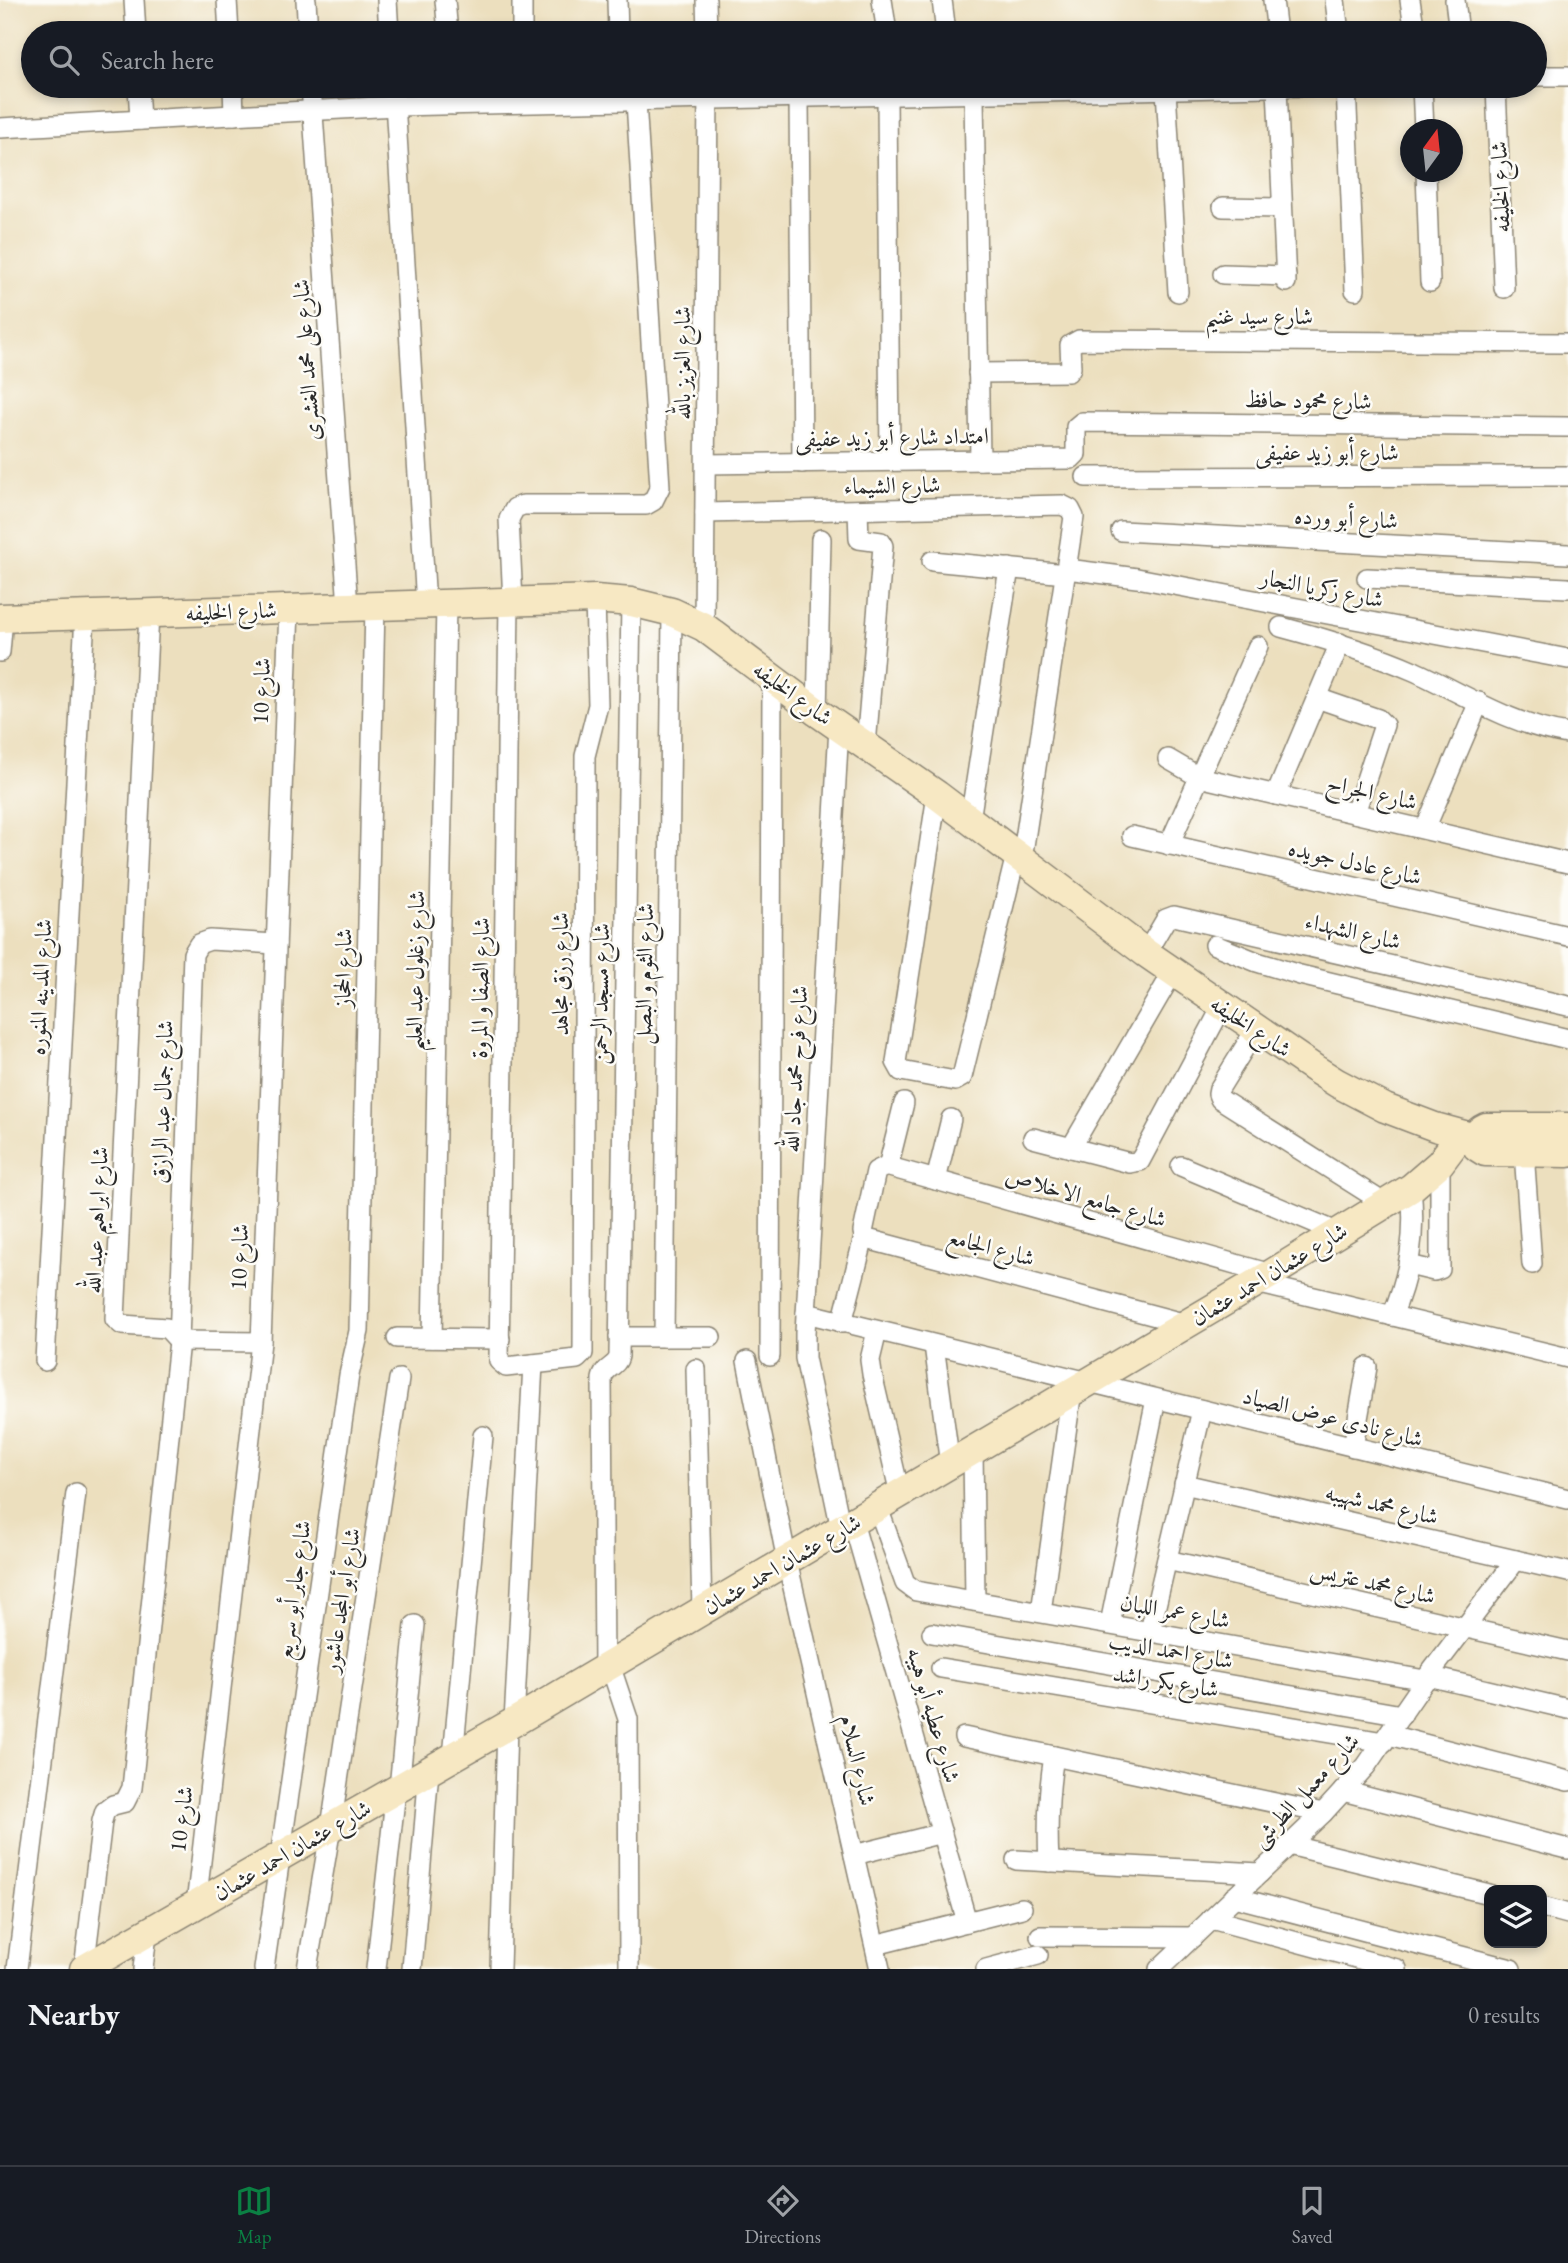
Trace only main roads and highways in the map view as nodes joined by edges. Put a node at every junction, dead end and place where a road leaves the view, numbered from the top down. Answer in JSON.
{"nodes":[{"id":1,"x":1,"y":618,"type":"edge"},
{"id":2,"x":1568,"y":1128,"type":"edge"},
{"id":3,"x":1468,"y":1136,"type":"junction"},
{"id":4,"x":1568,"y":1153,"type":"edge"},
{"id":5,"x":87,"y":1968,"type":"edge"}],
"edges":[{"from":1,"to":3,"type":"main road","name":"شارع الخليفه"},
{"from":2,"to":3,"type":"main road"},
{"from":3,"to":4,"type":"main road","name":"شارع الخليفه"},
{"from":3,"to":5,"type":"main road","name":"شارع عثمان احمد عثمان"}]}
